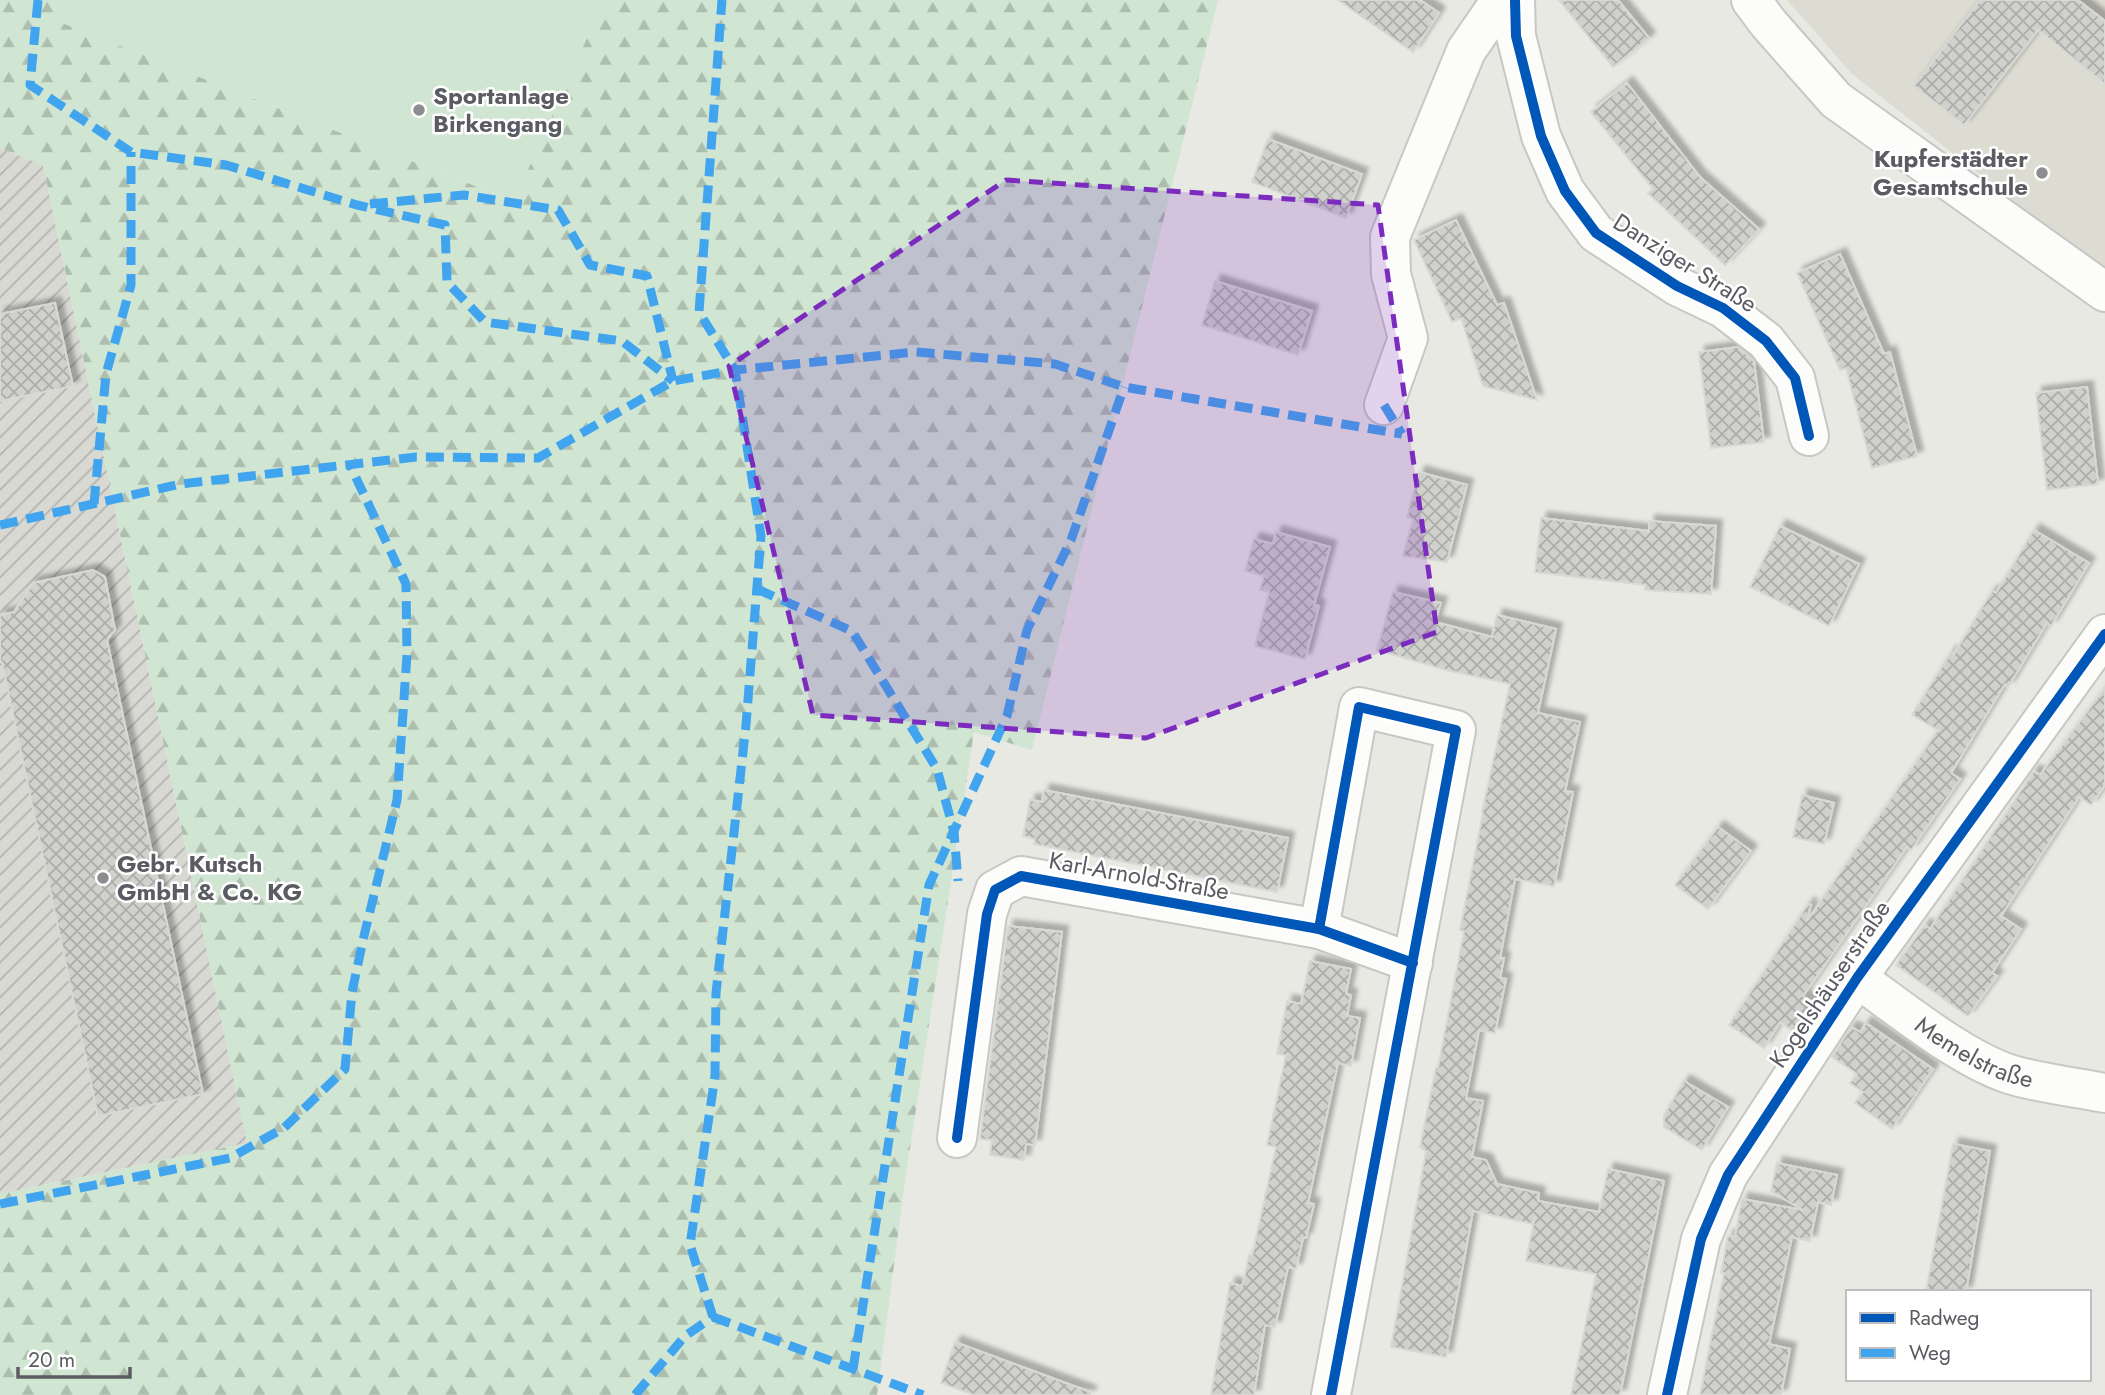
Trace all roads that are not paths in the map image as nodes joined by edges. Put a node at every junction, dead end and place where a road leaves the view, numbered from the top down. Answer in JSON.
{"nodes":[{"id":1,"x":1501,"y":0,"type":"edge"},
{"id":2,"x":1515,"y":0,"type":"edge"},
{"id":3,"x":1751,"y":0,"type":"edge"},
{"id":4,"x":2105,"y":292,"type":"edge"},
{"id":5,"x":1384,"y":405,"type":"dead end"},
{"id":6,"x":1809,"y":436,"type":"dead end"},
{"id":7,"x":2105,"y":634,"type":"edge"},
{"id":8,"x":1319,"y":929,"type":"junction"},
{"id":9,"x":1413,"y":963,"type":"junction"},
{"id":10,"x":1857,"y":978,"type":"junction"},
{"id":11,"x":2105,"y":1093,"type":"edge"},
{"id":12,"x":957,"y":1138,"type":"dead end"},
{"id":13,"x":1331,"y":1395,"type":"edge"},
{"id":14,"x":1667,"y":1395,"type":"edge"}],
"edges":[{"from":1,"to":5,"type":"street"},
{"from":2,"to":6,"type":"street","name":"Danziger Straße"},
{"from":3,"to":4,"type":"street"},
{"from":7,"to":10,"type":"street","name":"Kogelshäuserstraße"},
{"from":8,"to":9,"type":"street","name":"Karl-Arnold-Straße"},
{"from":8,"to":9,"type":"street"},
{"from":8,"to":12,"type":"street","name":"Karl-Arnold-Straße"},
{"from":9,"to":13,"type":"street"},
{"from":10,"to":11,"type":"street","name":"Memelstraße"},
{"from":10,"to":14,"type":"street","name":"Kogelshäuserstraße"}]}
